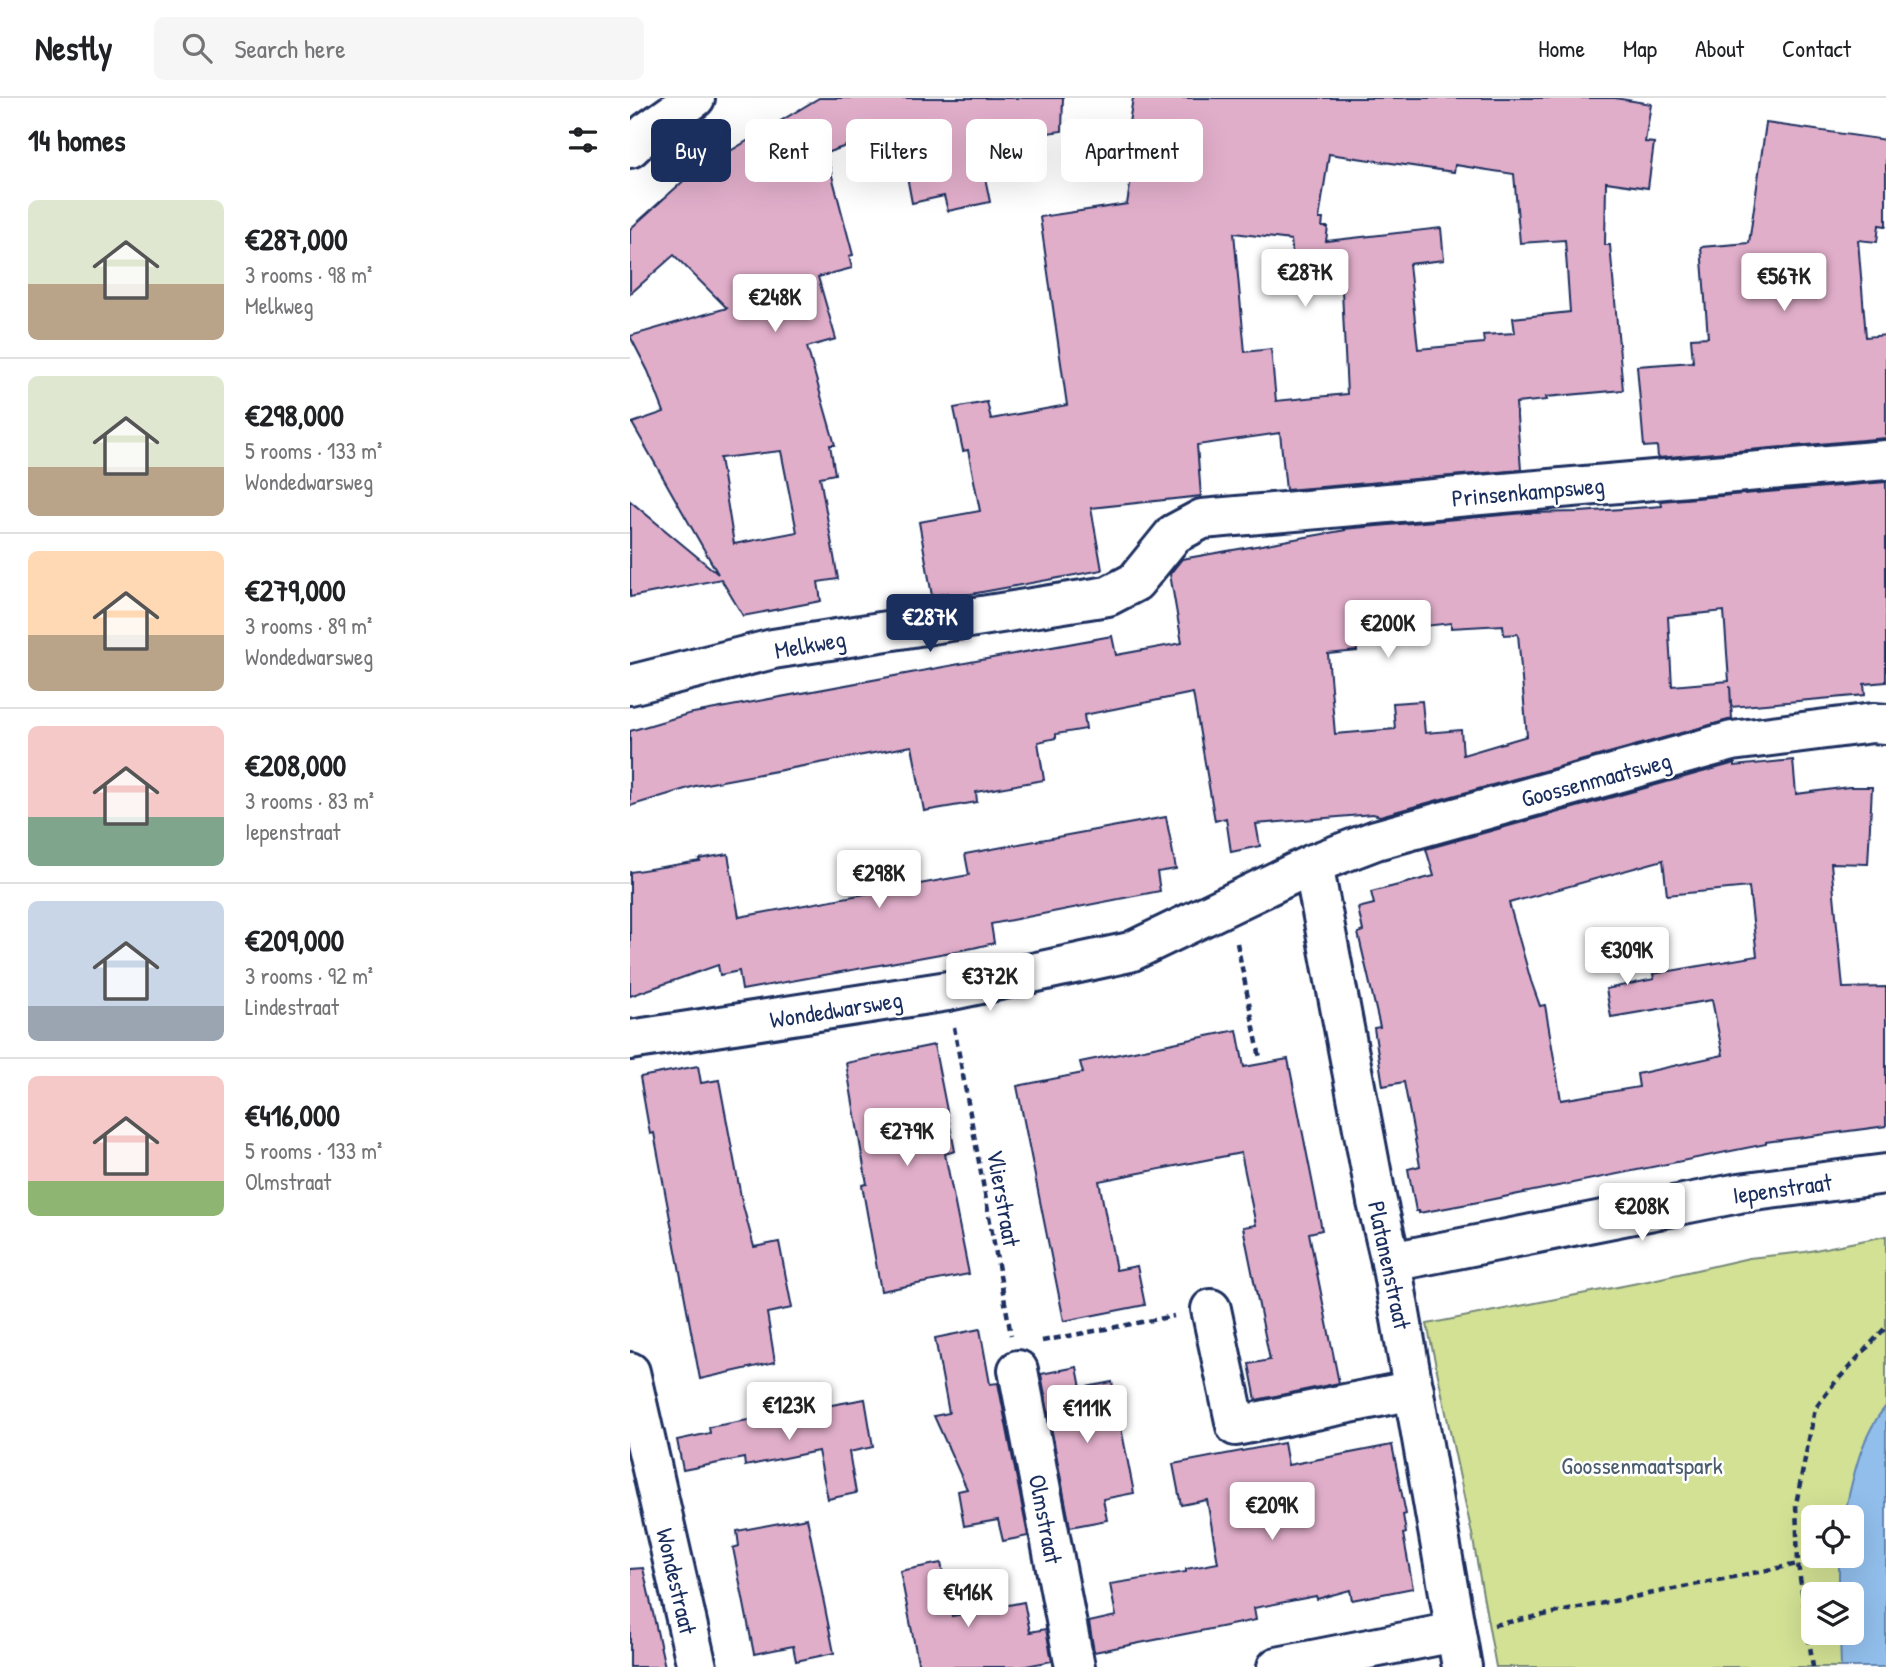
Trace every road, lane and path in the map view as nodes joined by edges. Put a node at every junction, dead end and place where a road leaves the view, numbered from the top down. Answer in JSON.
{"nodes":[{"id":1,"x":695,"y":98,"type":"edge"},
{"id":2,"x":630,"y":148,"type":"edge"},
{"id":3,"x":1886,"y":460,"type":"edge"},
{"id":4,"x":1174,"y":534,"type":"joint"},
{"id":5,"x":630,"y":685,"type":"edge"},
{"id":6,"x":1886,"y":724,"type":"edge"},
{"id":7,"x":1313,"y":864,"type":"junction"},
{"id":8,"x":1230,"y":905,"type":"junction"},
{"id":9,"x":948,"y":991,"type":"junction"},
{"id":10,"x":630,"y":1040,"type":"edge"},
{"id":11,"x":1260,"y":1058,"type":"dead end"},
{"id":12,"x":1886,"y":1174,"type":"edge"},
{"id":13,"x":1391,"y":1262,"type":"junction"},
{"id":14,"x":1211,"y":1309,"type":"joint"},
{"id":15,"x":1886,"y":1327,"type":"edge"},
{"id":16,"x":1016,"y":1358,"type":"junction"},
{"id":17,"x":630,"y":1372,"type":"edge"},
{"id":18,"x":1414,"y":1390,"type":"junction"},
{"id":19,"x":1798,"y":1564,"type":"junction"},
{"id":20,"x":1459,"y":1650,"type":"edge"},
{"id":21,"x":697,"y":1667,"type":"edge"},
{"id":22,"x":1075,"y":1667,"type":"edge"},
{"id":23,"x":1277,"y":1667,"type":"edge"},
{"id":24,"x":1813,"y":1667,"type":"edge"}],
"edges":[{"from":1,"to":2,"type":"street"},
{"from":3,"to":4,"type":"street","name":"Prinsenkampsweg"},
{"from":4,"to":5,"type":"street","name":"Melkweg"},
{"from":6,"to":7,"type":"street","name":"Goossenmaatsweg"},
{"from":7,"to":8,"type":"street","name":"Wondedwarsweg"},
{"from":7,"to":13,"type":"street","name":"Platanenstraat"},
{"from":8,"to":9,"type":"street","name":"Wondedwarsweg"},
{"from":8,"to":11,"type":"path"},
{"from":9,"to":10,"type":"street","name":"Wondedwarsweg"},
{"from":9,"to":16,"type":"path","name":"Vlierstraat"},
{"from":12,"to":13,"type":"street","name":"Iepenstraat"},
{"from":13,"to":18,"type":"street","name":"Platanenstraat"},
{"from":14,"to":16,"type":"path"},
{"from":14,"to":18,"type":"street"},
{"from":15,"to":19,"type":"path"},
{"from":16,"to":22,"type":"street","name":"Olmstraat"},
{"from":17,"to":21,"type":"street","name":"Wondestraat"},
{"from":18,"to":20,"type":"street","name":"Platanenstraat"},
{"from":19,"to":20,"type":"path"},
{"from":19,"to":24,"type":"path"},
{"from":20,"to":23,"type":"street"}]}
